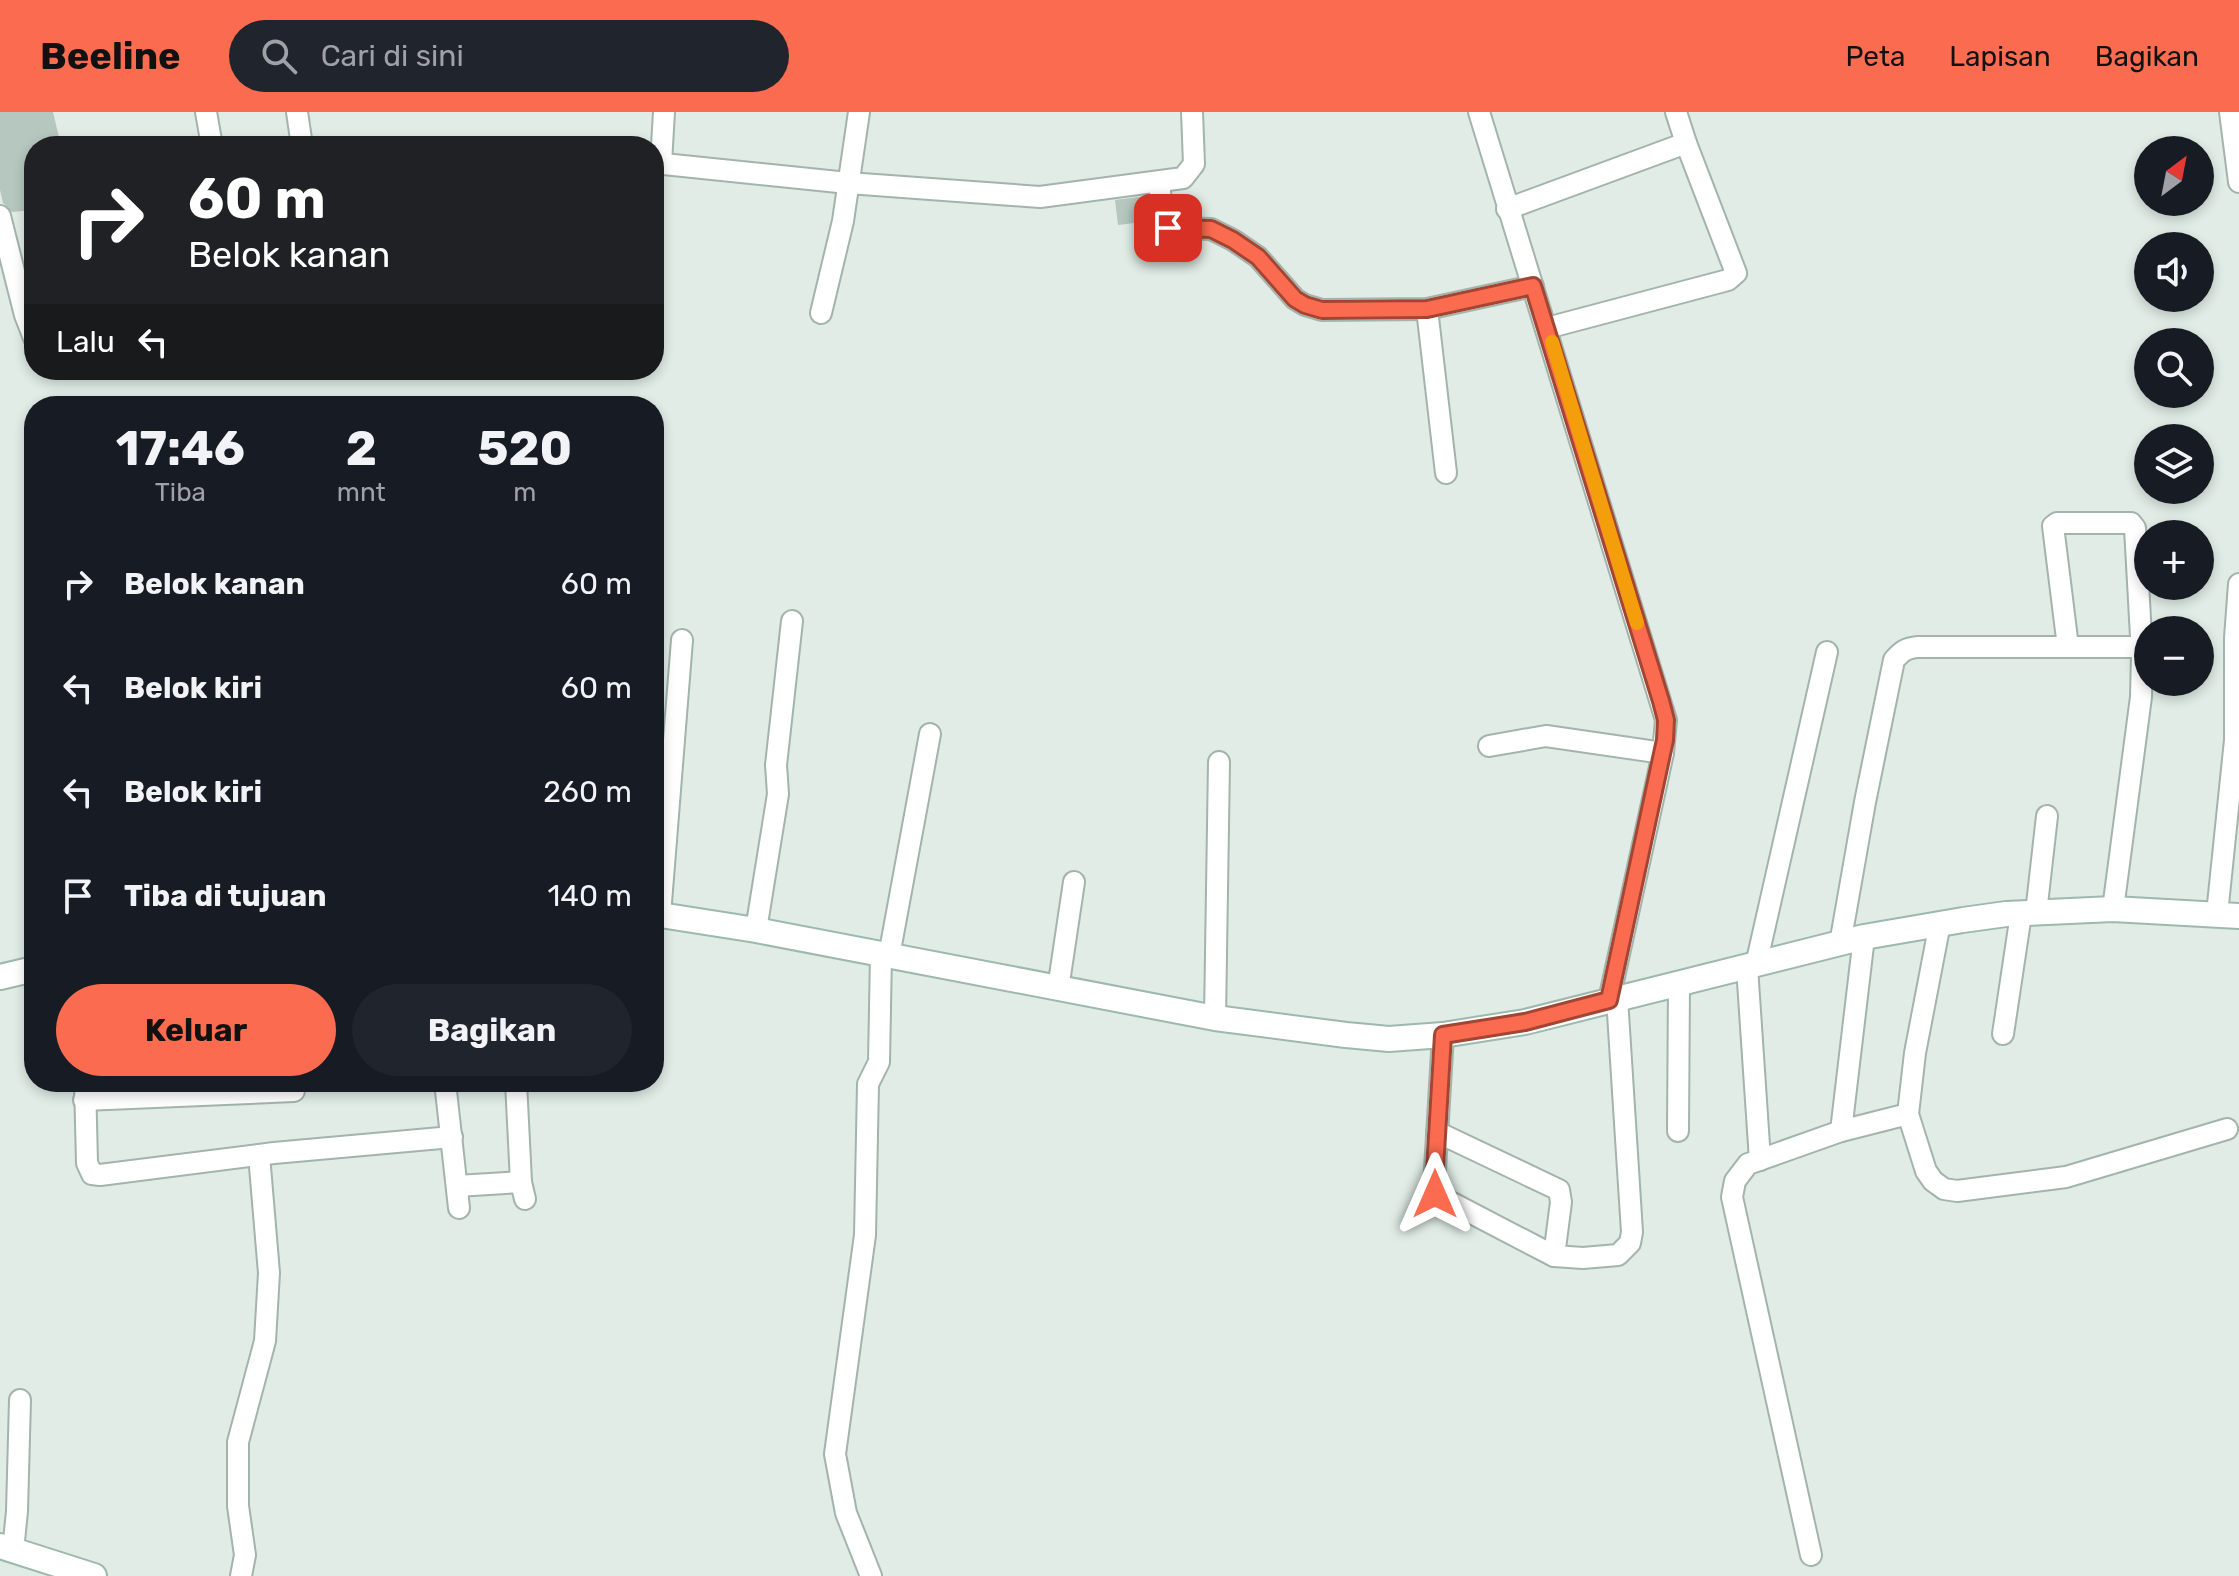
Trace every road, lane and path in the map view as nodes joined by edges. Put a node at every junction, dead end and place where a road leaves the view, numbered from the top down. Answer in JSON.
{"nodes":[{"id":1,"x":206,"y":112,"type":"edge"},
{"id":2,"x":297,"y":112,"type":"edge"},
{"id":3,"x":664,"y":112,"type":"edge"},
{"id":4,"x":859,"y":112,"type":"edge"},
{"id":5,"x":1192,"y":112,"type":"edge"},
{"id":6,"x":1479,"y":112,"type":"edge"},
{"id":7,"x":1676,"y":112,"type":"edge"},
{"id":8,"x":2230,"y":112,"type":"edge"},
{"id":9,"x":210,"y":136,"type":"edge"},
{"id":10,"x":301,"y":136,"type":"edge"},
{"id":11,"x":661,"y":136,"type":"edge"},
{"id":12,"x":1686,"y":143,"type":"junction"},
{"id":13,"x":664,"y":164,"type":"edge"},
{"id":14,"x":1159,"y":182,"type":"junction"},
{"id":15,"x":2239,"y":182,"type":"edge"},
{"id":16,"x":848,"y":183,"type":"junction"},
{"id":17,"x":1507,"y":209,"type":"junction"},
{"id":18,"x":0,"y":216,"type":"edge"},
{"id":19,"x":1533,"y":286,"type":"junction"},
{"id":20,"x":1427,"y":309,"type":"junction"},
{"id":21,"x":24,"y":311,"type":"edge"},
{"id":22,"x":821,"y":313,"type":"dead end"},
{"id":23,"x":1547,"y":328,"type":"junction"},
{"id":24,"x":1446,"y":473,"type":"dead end"},
{"id":25,"x":2239,"y":584,"type":"edge"},
{"id":26,"x":2140,"y":616,"type":"edge"},
{"id":27,"x":792,"y":621,"type":"dead end"},
{"id":28,"x":682,"y":640,"type":"dead end"},
{"id":29,"x":2068,"y":647,"type":"junction"},
{"id":30,"x":2134,"y":647,"type":"edge"},
{"id":31,"x":1827,"y":652,"type":"dead end"},
{"id":32,"x":2141,"y":696,"type":"edge"},
{"id":33,"x":930,"y":734,"type":"dead end"},
{"id":34,"x":2237,"y":740,"type":"edge"},
{"id":35,"x":1489,"y":746,"type":"dead end"},
{"id":36,"x":1663,"y":753,"type":"junction"},
{"id":37,"x":1219,"y":762,"type":"dead end"},
{"id":38,"x":2047,"y":816,"type":"dead end"},
{"id":39,"x":664,"y":822,"type":"edge"},
{"id":40,"x":1074,"y":882,"type":"dead end"},
{"id":41,"x":2113,"y":909,"type":"junction"},
{"id":42,"x":2028,"y":913,"type":"junction"},
{"id":43,"x":2228,"y":915,"type":"edge"},
{"id":44,"x":664,"y":916,"type":"edge"},
{"id":45,"x":1940,"y":923,"type":"junction"},
{"id":46,"x":756,"y":930,"type":"junction"},
{"id":47,"x":1852,"y":940,"type":"junction"},
{"id":48,"x":885,"y":955,"type":"junction"},
{"id":49,"x":1751,"y":966,"type":"junction"},
{"id":50,"x":24,"y":971,"type":"edge"},
{"id":51,"x":0,"y":977,"type":"edge"},
{"id":52,"x":1679,"y":983,"type":"junction"},
{"id":53,"x":1058,"y":989,"type":"junction"},
{"id":54,"x":1613,"y":999,"type":"junction"},
{"id":55,"x":1215,"y":1018,"type":"junction"},
{"id":56,"x":2003,"y":1034,"type":"dead end"},
{"id":57,"x":1443,"y":1035,"type":"junction"},
{"id":58,"x":84,"y":1092,"type":"edge"},
{"id":59,"x":446,"y":1092,"type":"edge"},
{"id":60,"x":517,"y":1092,"type":"edge"},
{"id":61,"x":1908,"y":1114,"type":"junction"},
{"id":62,"x":2227,"y":1129,"type":"dead end"},
{"id":63,"x":1678,"y":1131,"type":"dead end"},
{"id":64,"x":1841,"y":1131,"type":"junction"},
{"id":65,"x":1437,"y":1132,"type":"junction"},
{"id":66,"x":452,"y":1137,"type":"junction"},
{"id":67,"x":259,"y":1155,"type":"junction"},
{"id":68,"x":1760,"y":1160,"type":"junction"},
{"id":69,"x":457,"y":1186,"type":"junction"},
{"id":70,"x":459,"y":1208,"type":"dead end"},
{"id":71,"x":1554,"y":1256,"type":"junction"},
{"id":72,"x":20,"y":1400,"type":"dead end"},
{"id":73,"x":4,"y":1550,"type":"edge"},
{"id":74,"x":1811,"y":1555,"type":"dead end"},
{"id":75,"x":94,"y":1576,"type":"edge"},
{"id":76,"x":241,"y":1576,"type":"edge"},
{"id":77,"x":871,"y":1576,"type":"edge"}],
"edges":[{"from":1,"to":9,"type":"street"},
{"from":2,"to":10,"type":"street"},
{"from":3,"to":11,"type":"street"},
{"from":4,"to":16,"type":"street"},
{"from":5,"to":14,"type":"street"},
{"from":6,"to":17,"type":"street"},
{"from":7,"to":12,"type":"street"},
{"from":8,"to":15,"type":"street"},
{"from":12,"to":17,"type":"street"},
{"from":12,"to":23,"type":"street"},
{"from":13,"to":16,"type":"street"},
{"from":14,"to":16,"type":"street"},
{"from":14,"to":20,"type":"street"},
{"from":16,"to":22,"type":"street"},
{"from":17,"to":19,"type":"street"},
{"from":18,"to":21,"type":"street"},
{"from":19,"to":20,"type":"street"},
{"from":19,"to":23,"type":"street"},
{"from":20,"to":24,"type":"street"},
{"from":23,"to":36,"type":"street"},
{"from":25,"to":34,"type":"street"},
{"from":26,"to":29,"type":"street"},
{"from":27,"to":46,"type":"street"},
{"from":28,"to":39,"type":"street"},
{"from":29,"to":30,"type":"street"},
{"from":29,"to":47,"type":"street"},
{"from":31,"to":49,"type":"street"},
{"from":32,"to":41,"type":"street"},
{"from":33,"to":48,"type":"street"},
{"from":34,"to":43,"type":"street"},
{"from":35,"to":36,"type":"street"},
{"from":36,"to":54,"type":"street"},
{"from":37,"to":55,"type":"street"},
{"from":38,"to":42,"type":"street"},
{"from":40,"to":53,"type":"street"},
{"from":41,"to":42,"type":"street"},
{"from":41,"to":43,"type":"street"},
{"from":42,"to":45,"type":"street"},
{"from":42,"to":56,"type":"street"},
{"from":44,"to":46,"type":"street"},
{"from":45,"to":47,"type":"street"},
{"from":45,"to":61,"type":"street"},
{"from":46,"to":48,"type":"street"},
{"from":47,"to":49,"type":"street"},
{"from":47,"to":64,"type":"street"},
{"from":48,"to":53,"type":"street"},
{"from":48,"to":77,"type":"street"},
{"from":49,"to":52,"type":"street"},
{"from":49,"to":68,"type":"street"},
{"from":50,"to":51,"type":"street"},
{"from":52,"to":54,"type":"street"},
{"from":52,"to":63,"type":"street"},
{"from":53,"to":55,"type":"street"},
{"from":54,"to":57,"type":"street"},
{"from":54,"to":71,"type":"street"},
{"from":55,"to":57,"type":"street"},
{"from":57,"to":65,"type":"street"},
{"from":58,"to":67,"type":"street"},
{"from":59,"to":66,"type":"street"},
{"from":60,"to":69,"type":"street"},
{"from":61,"to":62,"type":"street"},
{"from":61,"to":64,"type":"street"},
{"from":64,"to":68,"type":"street"},
{"from":65,"to":71,"type":"street"},
{"from":65,"to":71,"type":"street"},
{"from":66,"to":67,"type":"street"},
{"from":66,"to":69,"type":"street"},
{"from":67,"to":76,"type":"street"},
{"from":68,"to":74,"type":"street"},
{"from":69,"to":70,"type":"street"},
{"from":72,"to":73,"type":"street"},
{"from":73,"to":75,"type":"street"}]}
